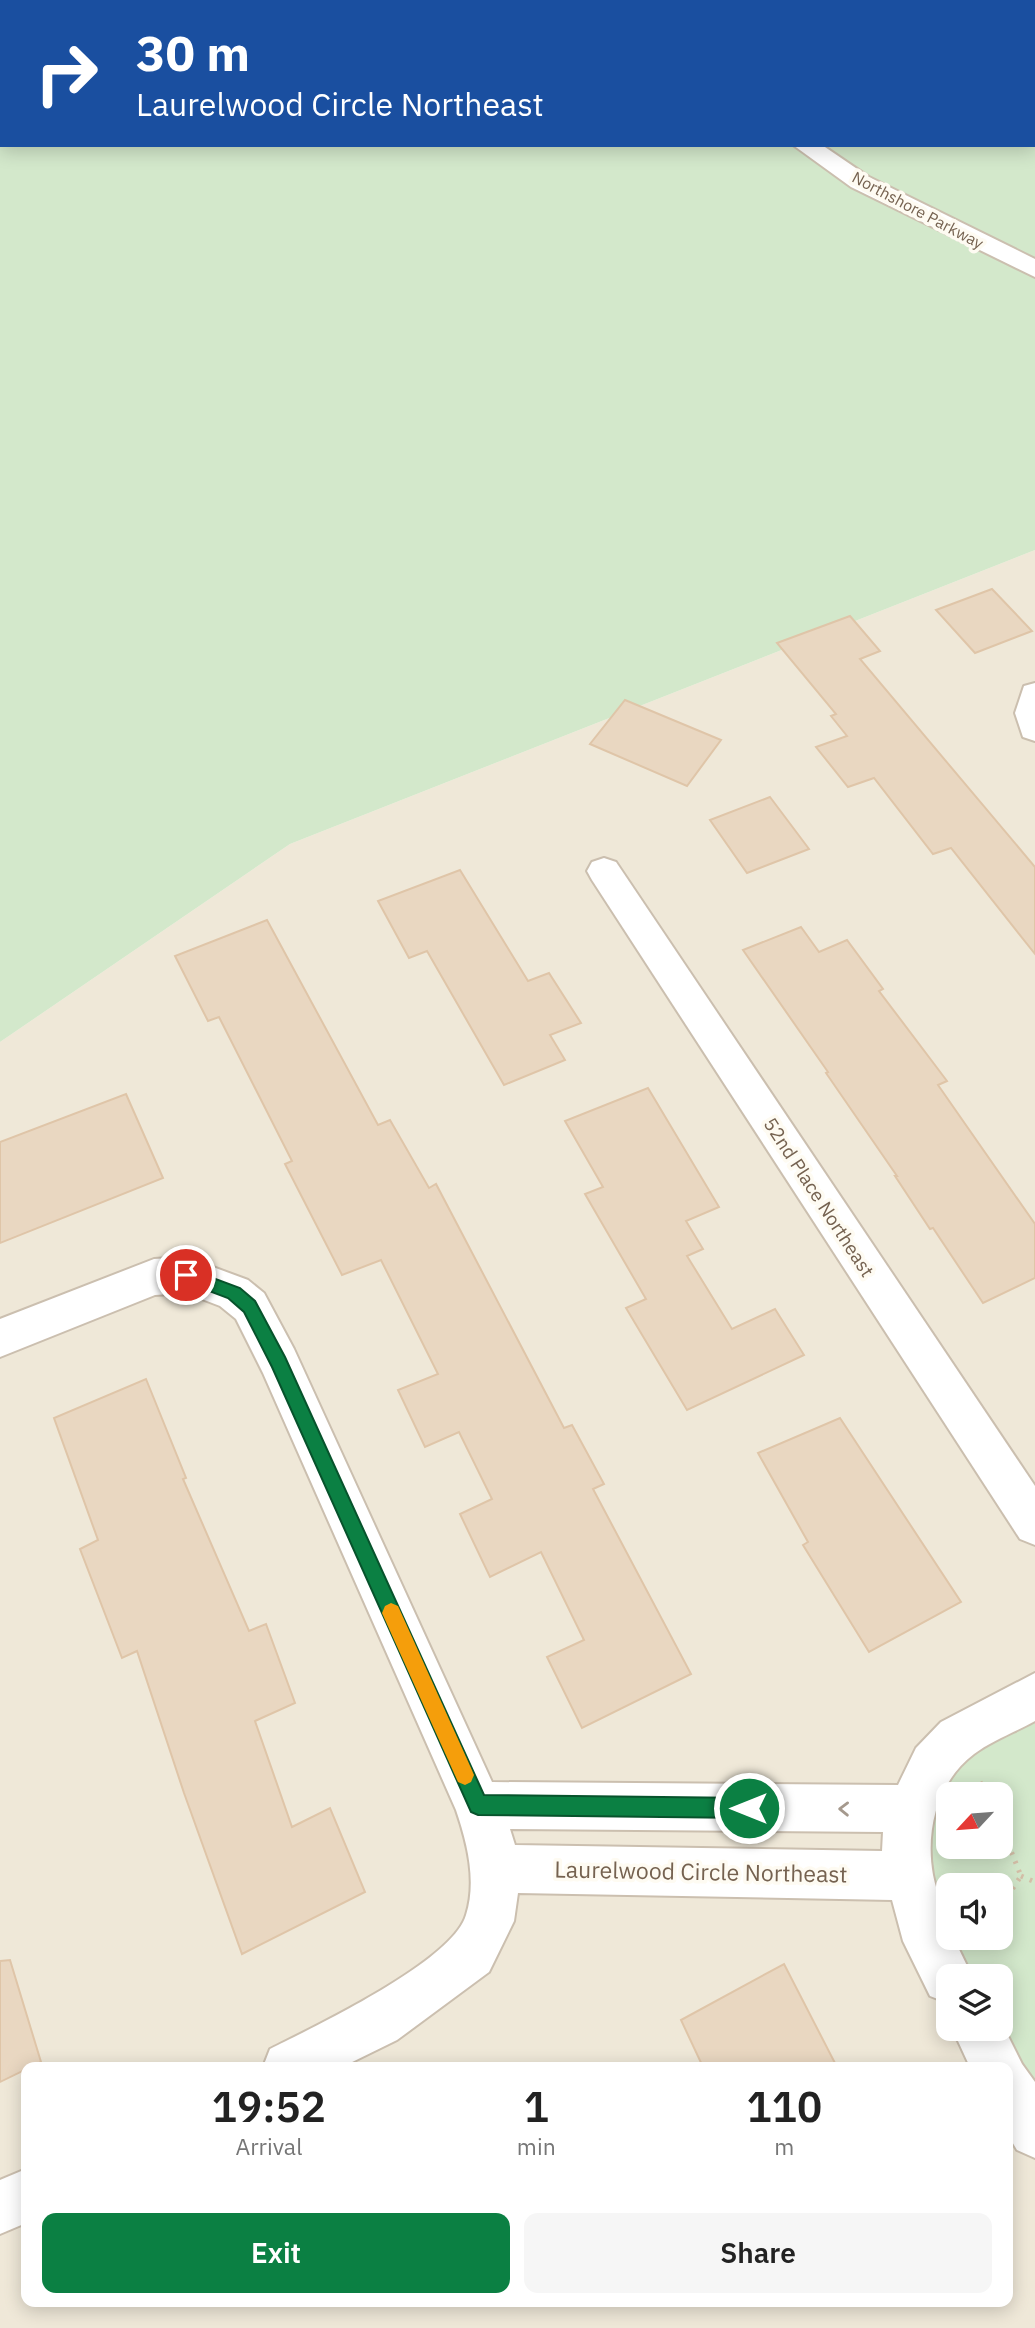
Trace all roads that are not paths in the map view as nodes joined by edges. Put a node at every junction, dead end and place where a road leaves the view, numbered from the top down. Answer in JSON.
{"nodes":[{"id":1,"x":808,"y":147,"type":"edge"},
{"id":2,"x":1035,"y":269,"type":"edge"},
{"id":3,"x":1035,"y":694,"type":"edge"},
{"id":4,"x":1035,"y":729,"type":"edge"},
{"id":5,"x":604,"y":871,"type":"dead end"},
{"id":6,"x":0,"y":1338,"type":"edge"},
{"id":7,"x":1035,"y":1524,"type":"edge"},
{"id":8,"x":1035,"y":1696,"type":"edge"},
{"id":9,"x":478,"y":1805,"type":"junction"},
{"id":10,"x":912,"y":1809,"type":"junction"},
{"id":11,"x":494,"y":1869,"type":"junction"},
{"id":12,"x":909,"y":1875,"type":"junction"},
{"id":13,"x":940,"y":1964,"type":"edge"},
{"id":14,"x":984,"y":2041,"type":"edge"},
{"id":15,"x":298,"y":2062,"type":"edge"},
{"id":16,"x":995,"y":2062,"type":"edge"},
{"id":17,"x":1013,"y":2093,"type":"edge"},
{"id":18,"x":1035,"y":2133,"type":"edge"},
{"id":19,"x":21,"y":2198,"type":"edge"},
{"id":20,"x":0,"y":2208,"type":"edge"}],
"edges":[{"from":1,"to":2,"type":"street","name":"Northshore Parkway"},
{"from":3,"to":4,"type":"street"},
{"from":5,"to":7,"type":"street","name":"52nd Place Northeast"},
{"from":6,"to":9,"type":"street"},
{"from":8,"to":10,"type":"street"},
{"from":10,"to":9,"type":"street","one_way":true},
{"from":9,"to":11,"type":"street"},
{"from":10,"to":12,"type":"street"},
{"from":11,"to":12,"type":"street","name":"Laurelwood Circle Northeast"},
{"from":11,"to":15,"type":"street"},
{"from":12,"to":13,"type":"street"},
{"from":14,"to":16,"type":"street"},
{"from":17,"to":18,"type":"street"},
{"from":19,"to":20,"type":"street"}]}
